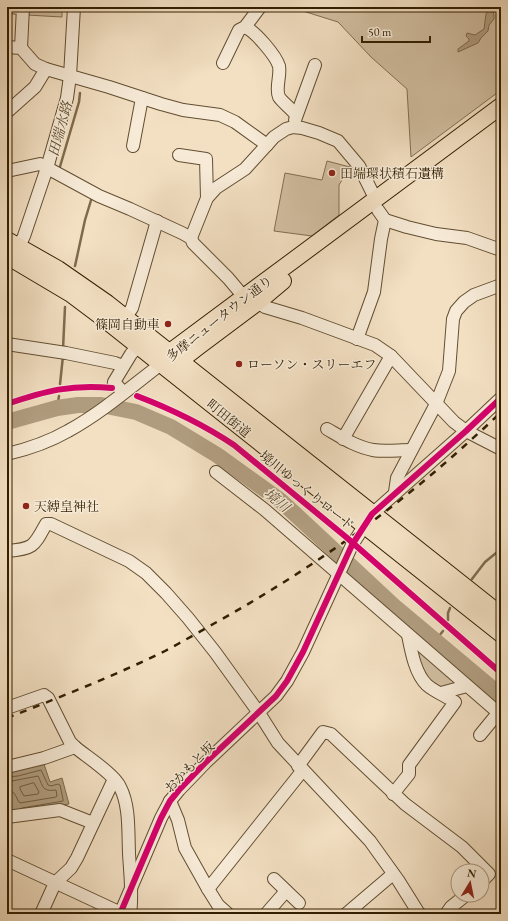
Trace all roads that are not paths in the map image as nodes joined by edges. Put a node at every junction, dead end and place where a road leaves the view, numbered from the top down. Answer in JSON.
{"nodes":[{"id":1,"x":7,"y":7,"type":"edge"},
{"id":2,"x":74,"y":7,"type":"edge"},
{"id":3,"x":260,"y":7,"type":"edge"},
{"id":4,"x":23,"y":8,"type":"edge"},
{"id":5,"x":245,"y":27,"type":"junction"},
{"id":6,"x":7,"y":47,"type":"edge"},
{"id":7,"x":21,"y":48,"type":"junction"},
{"id":8,"x":223,"y":63,"type":"dead end"},
{"id":9,"x":315,"y":65,"type":"dead end"},
{"id":10,"x":46,"y":68,"type":"junction"},
{"id":11,"x":70,"y":76,"type":"junction"},
{"id":12,"x":142,"y":98,"type":"junction"},
{"id":13,"x":501,"y":106,"type":"edge"},
{"id":14,"x":7,"y":112,"type":"edge"},
{"id":15,"x":296,"y":115,"type":"junction"},
{"id":16,"x":501,"y":118,"type":"edge"},
{"id":17,"x":293,"y":127,"type":"junction"},
{"id":18,"x":268,"y":145,"type":"junction"},
{"id":19,"x":133,"y":146,"type":"dead end"},
{"id":20,"x":179,"y":155,"type":"dead end"},
{"id":21,"x":47,"y":168,"type":"junction"},
{"id":22,"x":7,"y":171,"type":"edge"},
{"id":23,"x":207,"y":198,"type":"junction"},
{"id":24,"x":380,"y":210,"type":"junction"},
{"id":25,"x":157,"y":221,"type":"junction"},
{"id":26,"x":191,"y":238,"type":"junction"},
{"id":27,"x":11,"y":250,"type":"edge"},
{"id":28,"x":501,"y":250,"type":"edge"},
{"id":29,"x":501,"y":285,"type":"edge"},
{"id":30,"x":251,"y":300,"type":"junction"},
{"id":31,"x":126,"y":317,"type":"junction"},
{"id":32,"x":357,"y":339,"type":"junction"},
{"id":33,"x":7,"y":344,"type":"edge"},
{"id":34,"x":138,"y":346,"type":"junction"},
{"id":35,"x":391,"y":356,"type":"junction"},
{"id":36,"x":170,"y":359,"type":"junction"},
{"id":37,"x":123,"y":366,"type":"junction"},
{"id":38,"x":123,"y":393,"type":"junction"},
{"id":39,"x":501,"y":398,"type":"edge"},
{"id":40,"x":436,"y":404,"type":"junction"},
{"id":41,"x":327,"y":429,"type":"dead end"},
{"id":42,"x":466,"y":431,"type":"junction"},
{"id":43,"x":343,"y":439,"type":"junction"},
{"id":44,"x":501,"y":449,"type":"edge"},
{"id":45,"x":411,"y":450,"type":"junction"},
{"id":46,"x":7,"y":454,"type":"edge"},
{"id":47,"x":216,"y":472,"type":"dead end"},
{"id":48,"x":396,"y":492,"type":"junction"},
{"id":49,"x":367,"y":519,"type":"junction"},
{"id":50,"x":7,"y":551,"type":"edge"},
{"id":51,"x":339,"y":573,"type":"junction"},
{"id":52,"x":501,"y":615,"type":"edge"},
{"id":53,"x":408,"y":634,"type":"junction"},
{"id":54,"x":501,"y":634,"type":"edge"},
{"id":55,"x":467,"y":686,"type":"junction"},
{"id":56,"x":441,"y":694,"type":"junction"},
{"id":57,"x":7,"y":708,"type":"edge"},
{"id":58,"x":259,"y":713,"type":"junction"},
{"id":59,"x":500,"y":714,"type":"edge"},
{"id":60,"x":480,"y":735,"type":"dead end"},
{"id":61,"x":75,"y":747,"type":"junction"},
{"id":62,"x":7,"y":767,"type":"edge"},
{"id":63,"x":300,"y":768,"type":"junction"},
{"id":64,"x":114,"y":779,"type":"junction"},
{"id":65,"x":393,"y":794,"type":"junction"},
{"id":66,"x":170,"y":801,"type":"junction"},
{"id":67,"x":7,"y":817,"type":"edge"},
{"id":68,"x":93,"y":823,"type":"junction"},
{"id":69,"x":7,"y":860,"type":"edge"},
{"id":70,"x":477,"y":863,"type":"edge"},
{"id":71,"x":393,"y":874,"type":"junction"},
{"id":72,"x":274,"y":879,"type":"dead end"},
{"id":73,"x":55,"y":883,"type":"junction"},
{"id":74,"x":208,"y":889,"type":"junction"},
{"id":75,"x":131,"y":890,"type":"junction"},
{"id":76,"x":286,"y":891,"type":"junction"},
{"id":77,"x":299,"y":903,"type":"dead end"},
{"id":78,"x":456,"y":903,"type":"edge"},
{"id":79,"x":215,"y":909,"type":"edge"},
{"id":80,"x":40,"y":914,"type":"edge"},
{"id":81,"x":123,"y":914,"type":"edge"},
{"id":82,"x":228,"y":914,"type":"edge"},
{"id":83,"x":266,"y":914,"type":"edge"},
{"id":84,"x":346,"y":914,"type":"edge"},
{"id":85,"x":420,"y":914,"type":"edge"},
{"id":86,"x":446,"y":914,"type":"edge"}],
"edges":[{"from":1,"to":4,"type":"street"},
{"from":2,"to":11,"type":"street"},
{"from":3,"to":5,"type":"street"},
{"from":4,"to":7,"type":"street"},
{"from":5,"to":8,"type":"street"},
{"from":5,"to":15,"type":"street"},
{"from":6,"to":7,"type":"street"},
{"from":7,"to":10,"type":"street"},
{"from":9,"to":15,"type":"street"},
{"from":10,"to":11,"type":"street"},
{"from":10,"to":14,"type":"street"},
{"from":11,"to":12,"type":"street"},
{"from":11,"to":21,"type":"street"},
{"from":12,"to":18,"type":"street"},
{"from":12,"to":19,"type":"street"},
{"from":13,"to":24,"type":"main road","name":"多摩ニュータウン通り"},
{"from":15,"to":17,"type":"street"},
{"from":16,"to":24,"type":"main road","name":"多摩ニュータウン通り"},
{"from":17,"to":18,"type":"street"},
{"from":17,"to":24,"type":"street"},
{"from":18,"to":23,"type":"street"},
{"from":20,"to":23,"type":"street"},
{"from":21,"to":22,"type":"street"},
{"from":21,"to":25,"type":"street"},
{"from":21,"to":27,"type":"street"},
{"from":23,"to":26,"type":"street"},
{"from":24,"to":28,"type":"street"},
{"from":24,"to":30,"type":"main road","name":"多摩ニュータウン通り"},
{"from":24,"to":32,"type":"street"},
{"from":25,"to":26,"type":"street"},
{"from":25,"to":31,"type":"street"},
{"from":26,"to":30,"type":"street"},
{"from":27,"to":31,"type":"main road","name":"町田街道"},
{"from":27,"to":34,"type":"main road","name":"町田街道"},
{"from":29,"to":40,"type":"street"},
{"from":30,"to":32,"type":"street"},
{"from":30,"to":36,"type":"main road","name":"多摩ニュータウン通り"},
{"from":31,"to":36,"type":"main road","name":"町田街道"},
{"from":32,"to":35,"type":"street"},
{"from":33,"to":37,"type":"street"},
{"from":34,"to":36,"type":"main road","name":"町田街道"},
{"from":34,"to":37,"type":"street"},
{"from":35,"to":40,"type":"street"},
{"from":35,"to":43,"type":"street"},
{"from":36,"to":38,"type":"street"},
{"from":36,"to":49,"type":"main road","name":"町田街道"},
{"from":37,"to":38,"type":"street"},
{"from":38,"to":46,"type":"street"},
{"from":39,"to":42,"type":"street","name":"おかもと坂"},
{"from":40,"to":42,"type":"street"},
{"from":40,"to":45,"type":"street"},
{"from":41,"to":43,"type":"street"},
{"from":42,"to":44,"type":"street"},
{"from":42,"to":48,"type":"street","name":"おかもと坂"},
{"from":43,"to":45,"type":"street"},
{"from":45,"to":48,"type":"street"},
{"from":47,"to":51,"type":"street"},
{"from":48,"to":49,"type":"street","name":"おかもと坂"},
{"from":49,"to":51,"type":"street","name":"おかもと坂"},
{"from":49,"to":52,"type":"main road","name":"町田街道"},
{"from":49,"to":54,"type":"main road","name":"町田街道"},
{"from":50,"to":58,"type":"street"},
{"from":51,"to":53,"type":"street"},
{"from":51,"to":58,"type":"street","name":"おかもと坂"},
{"from":53,"to":55,"type":"street"},
{"from":53,"to":56,"type":"street"},
{"from":55,"to":56,"type":"street"},
{"from":55,"to":59,"type":"street"},
{"from":56,"to":65,"type":"street"},
{"from":57,"to":61,"type":"street"},
{"from":58,"to":63,"type":"street"},
{"from":58,"to":66,"type":"street","name":"おかもと坂"},
{"from":59,"to":60,"type":"street"},
{"from":61,"to":62,"type":"street"},
{"from":61,"to":64,"type":"street"},
{"from":63,"to":65,"type":"street"},
{"from":63,"to":71,"type":"street"},
{"from":63,"to":74,"type":"street"},
{"from":64,"to":68,"type":"street"},
{"from":64,"to":75,"type":"street"},
{"from":65,"to":70,"type":"street"},
{"from":66,"to":74,"type":"street"},
{"from":66,"to":75,"type":"street","name":"おかもと坂"},
{"from":67,"to":68,"type":"street"},
{"from":68,"to":73,"type":"street"},
{"from":69,"to":73,"type":"street"},
{"from":71,"to":84,"type":"street"},
{"from":71,"to":85,"type":"street"},
{"from":72,"to":76,"type":"street"},
{"from":73,"to":80,"type":"street"},
{"from":73,"to":81,"type":"street"},
{"from":74,"to":79,"type":"street"},
{"from":75,"to":81,"type":"street"},
{"from":76,"to":77,"type":"street"},
{"from":76,"to":83,"type":"street"},
{"from":78,"to":86,"type":"street"},
{"from":79,"to":82,"type":"street"}]}
